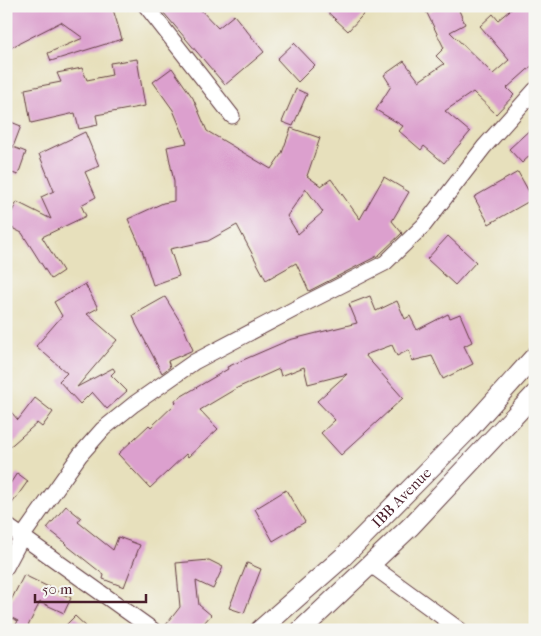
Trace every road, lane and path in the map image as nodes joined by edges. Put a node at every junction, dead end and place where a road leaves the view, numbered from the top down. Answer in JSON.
{"nodes":[{"id":1,"x":146,"y":6,"type":"edge"},
{"id":2,"x":535,"y":90,"type":"edge"},
{"id":3,"x":232,"y":116,"type":"dead end"},
{"id":4,"x":535,"y":356,"type":"edge"},
{"id":5,"x":535,"y":394,"type":"edge"},
{"id":6,"x":6,"y":525,"type":"edge"},
{"id":7,"x":22,"y":537,"type":"junction"},
{"id":8,"x":370,"y":565,"type":"junction"},
{"id":9,"x":6,"y":567,"type":"edge"},
{"id":10,"x":153,"y":630,"type":"edge"},
{"id":11,"x":260,"y":630,"type":"edge"},
{"id":12,"x":301,"y":630,"type":"edge"},
{"id":13,"x":460,"y":630,"type":"edge"}],
"edges":[{"from":1,"to":3,"type":"street"},
{"from":2,"to":7,"type":"street"},
{"from":4,"to":11,"type":"main road","name":"IBB Avenue"},
{"from":5,"to":8,"type":"main road"},
{"from":6,"to":7,"type":"street"},
{"from":7,"to":9,"type":"street"},
{"from":7,"to":10,"type":"street"},
{"from":8,"to":12,"type":"main road"},
{"from":8,"to":13,"type":"street"}]}
